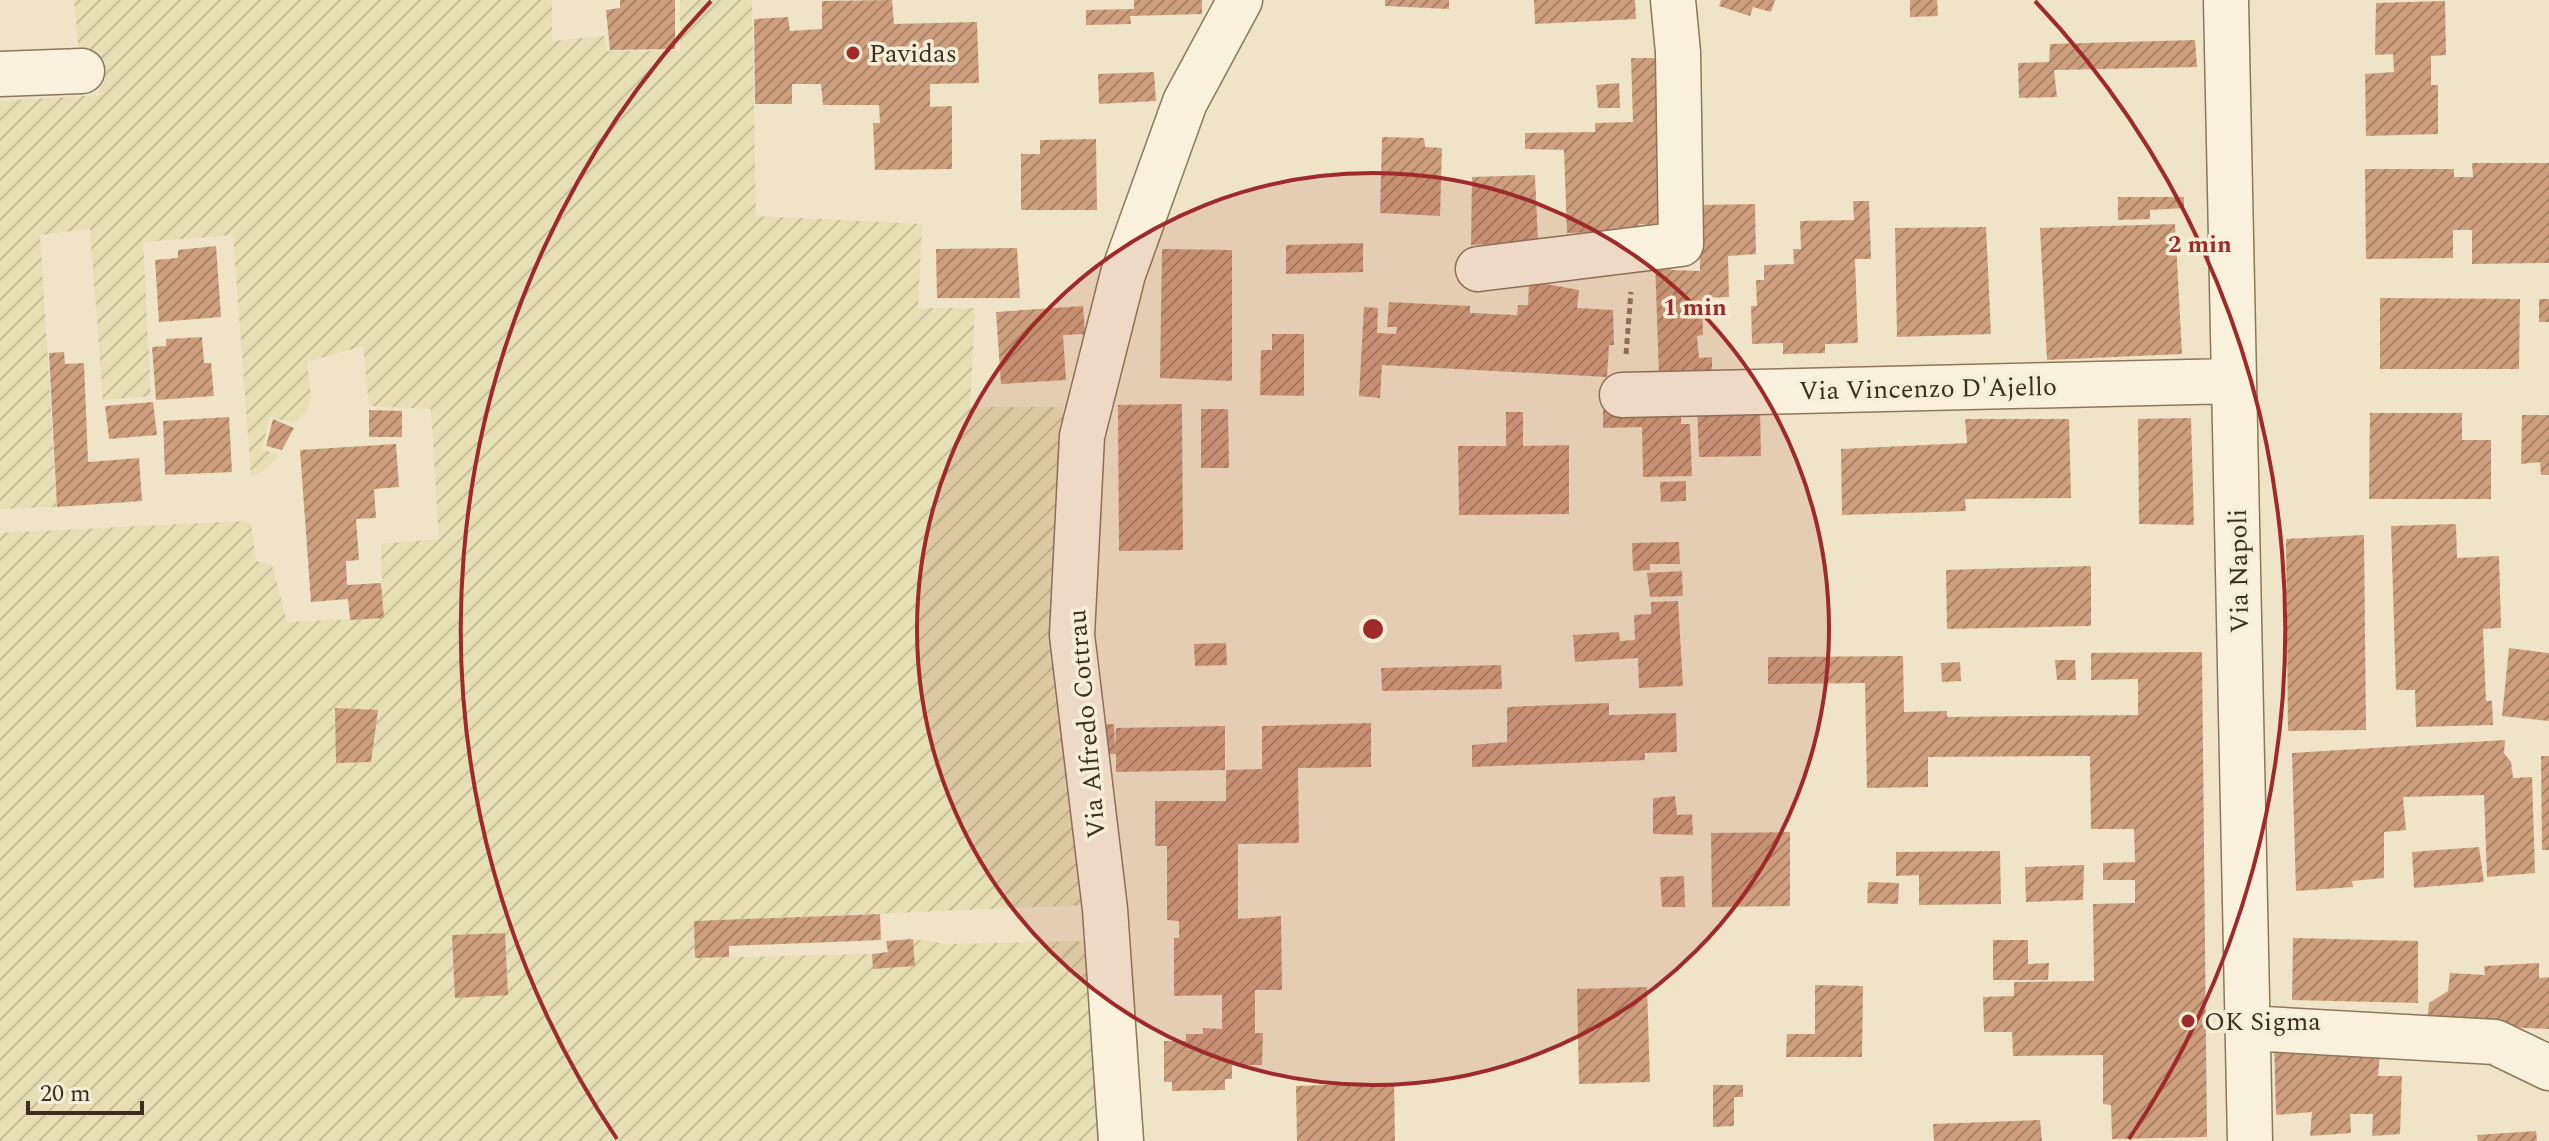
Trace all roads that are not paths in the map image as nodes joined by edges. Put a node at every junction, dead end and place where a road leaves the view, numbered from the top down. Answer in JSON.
{"nodes":[{"id":1,"x":1240,"y":0,"type":"edge"},
{"id":2,"x":1673,"y":0,"type":"edge"},
{"id":3,"x":2226,"y":0,"type":"edge"},
{"id":4,"x":82,"y":71,"type":"dead end"},
{"id":5,"x":0,"y":74,"type":"edge"},
{"id":6,"x":1478,"y":269,"type":"dead end"},
{"id":7,"x":2234,"y":381,"type":"junction"},
{"id":8,"x":1622,"y":395,"type":"road end"},
{"id":9,"x":2247,"y":1028,"type":"junction"},
{"id":10,"x":2549,"y":1068,"type":"edge"},
{"id":11,"x":1121,"y":1141,"type":"edge"},
{"id":12,"x":2250,"y":1141,"type":"edge"}],
"edges":[{"from":1,"to":11,"type":"street","name":"Via Alfredo Cottrau"},
{"from":2,"to":6,"type":"street"},
{"from":3,"to":7,"type":"street","name":"Via Napoli"},
{"from":4,"to":5,"type":"street"},
{"from":7,"to":8,"type":"street","name":"Via Vincenzo D'Ajello"},
{"from":7,"to":9,"type":"street","name":"Via Napoli"},
{"from":9,"to":10,"type":"street"},
{"from":9,"to":12,"type":"street","name":"Via Napoli"}]}
